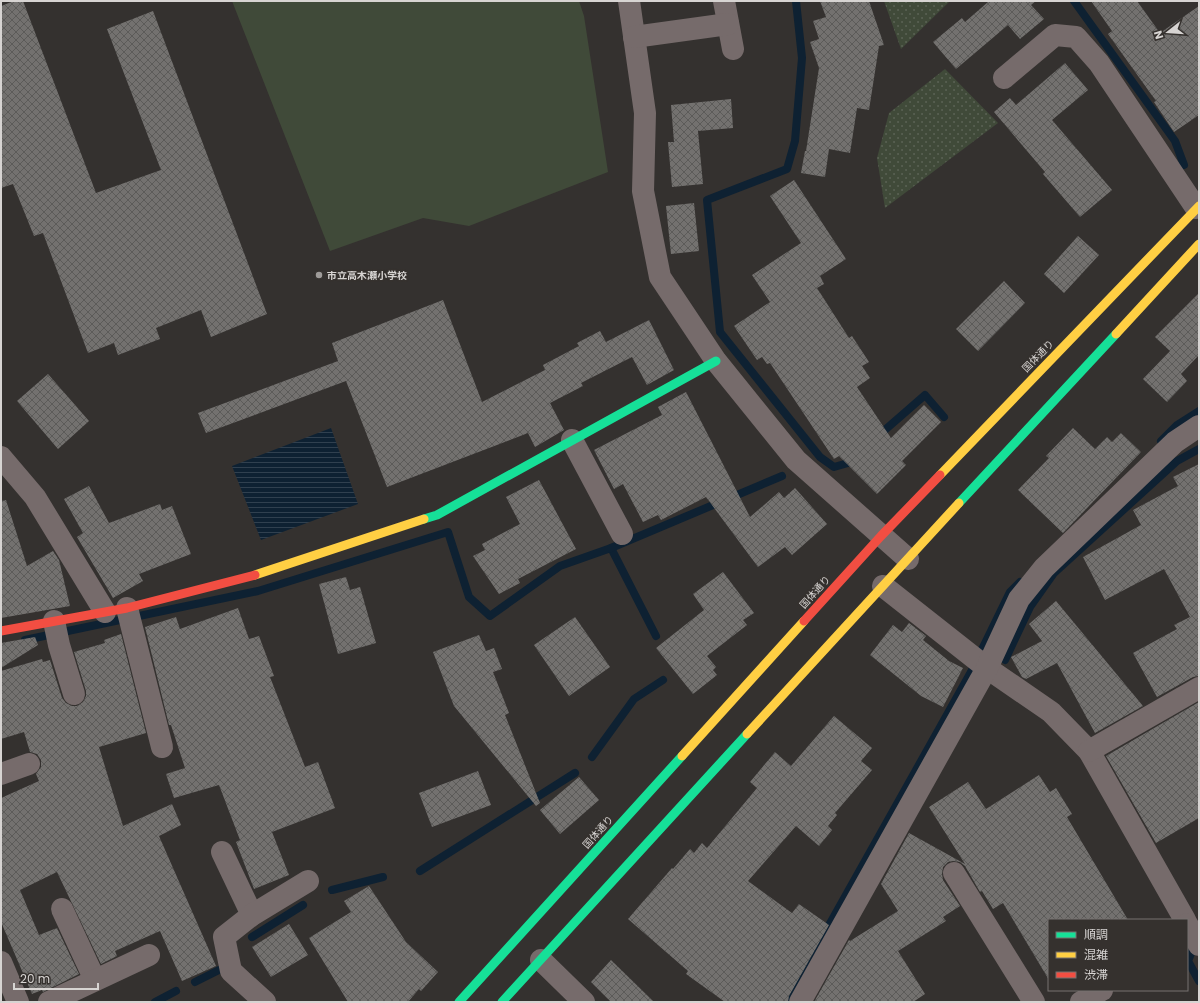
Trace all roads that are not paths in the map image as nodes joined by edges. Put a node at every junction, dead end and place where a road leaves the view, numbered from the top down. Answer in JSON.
{"nodes":[{"id":1,"x":629,"y":1,"type":"edge"},
{"id":2,"x":724,"y":1,"type":"edge"},
{"id":3,"x":728,"y":24,"type":"junction"},
{"id":4,"x":634,"y":37,"type":"junction"},
{"id":5,"x":733,"y":49,"type":"dead end"},
{"id":6,"x":1004,"y":78,"type":"dead end"},
{"id":7,"x":1197,"y":207,"type":"edge"},
{"id":8,"x":1199,"y":244,"type":"edge"},
{"id":9,"x":716,"y":361,"type":"junction"},
{"id":10,"x":1199,"y":426,"type":"edge"},
{"id":11,"x":572,"y":440,"type":"junction"},
{"id":12,"x":1,"y":457,"type":"edge"},
{"id":13,"x":622,"y":534,"type":"dead end"},
{"id":14,"x":881,"y":536,"type":"junction"},
{"id":15,"x":908,"y":559,"type":"junction"},
{"id":16,"x":883,"y":586,"type":"junction"},
{"id":17,"x":127,"y":608,"type":"junction"},
{"id":18,"x":105,"y":612,"type":"junction"},
{"id":19,"x":54,"y":621,"type":"junction"},
{"id":20,"x":1,"y":631,"type":"edge"},
{"id":21,"x":987,"y":668,"type":"junction"},
{"id":22,"x":1199,"y":688,"type":"edge"},
{"id":23,"x":74,"y":694,"type":"dead end"},
{"id":24,"x":162,"y":747,"type":"dead end"},
{"id":25,"x":1089,"y":751,"type":"junction"},
{"id":26,"x":29,"y":764,"type":"dead end"},
{"id":27,"x":1,"y":774,"type":"edge"},
{"id":28,"x":222,"y":852,"type":"dead end"},
{"id":29,"x":954,"y":873,"type":"dead end"},
{"id":30,"x":308,"y":881,"type":"dead end"},
{"id":31,"x":62,"y":909,"type":"dead end"},
{"id":32,"x":252,"y":915,"type":"junction"},
{"id":33,"x":1182,"y":919,"type":"edge"},
{"id":34,"x":149,"y":955,"type":"dead end"},
{"id":35,"x":540,"y":960,"type":"junction"},
{"id":36,"x":1,"y":962,"type":"edge"},
{"id":37,"x":95,"y":980,"type":"junction"},
{"id":38,"x":1100,"y":991,"type":"edge"},
{"id":39,"x":18,"y":1002,"type":"edge"},
{"id":40,"x":49,"y":1002,"type":"edge"},
{"id":41,"x":264,"y":1002,"type":"edge"},
{"id":42,"x":458,"y":1002,"type":"edge"},
{"id":43,"x":502,"y":1002,"type":"edge"},
{"id":44,"x":584,"y":1002,"type":"edge"},
{"id":45,"x":800,"y":1002,"type":"edge"},
{"id":46,"x":1034,"y":1002,"type":"edge"},
{"id":47,"x":1081,"y":1002,"type":"edge"}],
"edges":[{"from":1,"to":4,"type":"street"},
{"from":2,"to":3,"type":"street"},
{"from":3,"to":4,"type":"street"},
{"from":3,"to":5,"type":"street"},
{"from":4,"to":9,"type":"street"},
{"from":6,"to":7,"type":"street"},
{"from":7,"to":14,"type":"main road","name":"国体通り"},
{"from":8,"to":15,"type":"main road"},
{"from":9,"to":11,"type":"main road"},
{"from":9,"to":14,"type":"street"},
{"from":10,"to":21,"type":"street"},
{"from":11,"to":13,"type":"street"},
{"from":11,"to":17,"type":"main road"},
{"from":12,"to":18,"type":"street"},
{"from":14,"to":15,"type":"street"},
{"from":14,"to":42,"type":"main road","name":"国体通り"},
{"from":15,"to":16,"type":"main road"},
{"from":16,"to":21,"type":"street"},
{"from":16,"to":35,"type":"main road"},
{"from":17,"to":18,"type":"main road"},
{"from":17,"to":24,"type":"street"},
{"from":18,"to":19,"type":"main road"},
{"from":19,"to":20,"type":"main road"},
{"from":19,"to":23,"type":"street"},
{"from":21,"to":25,"type":"street"},
{"from":21,"to":45,"type":"street"},
{"from":22,"to":25,"type":"street"},
{"from":25,"to":33,"type":"street"},
{"from":26,"to":27,"type":"street"},
{"from":28,"to":32,"type":"street"},
{"from":29,"to":46,"type":"street"},
{"from":30,"to":32,"type":"street"},
{"from":31,"to":37,"type":"street"},
{"from":32,"to":41,"type":"street"},
{"from":34,"to":37,"type":"street"},
{"from":35,"to":43,"type":"main road"},
{"from":35,"to":44,"type":"street"},
{"from":36,"to":39,"type":"street"},
{"from":37,"to":40,"type":"street"},
{"from":38,"to":47,"type":"street"}]}
